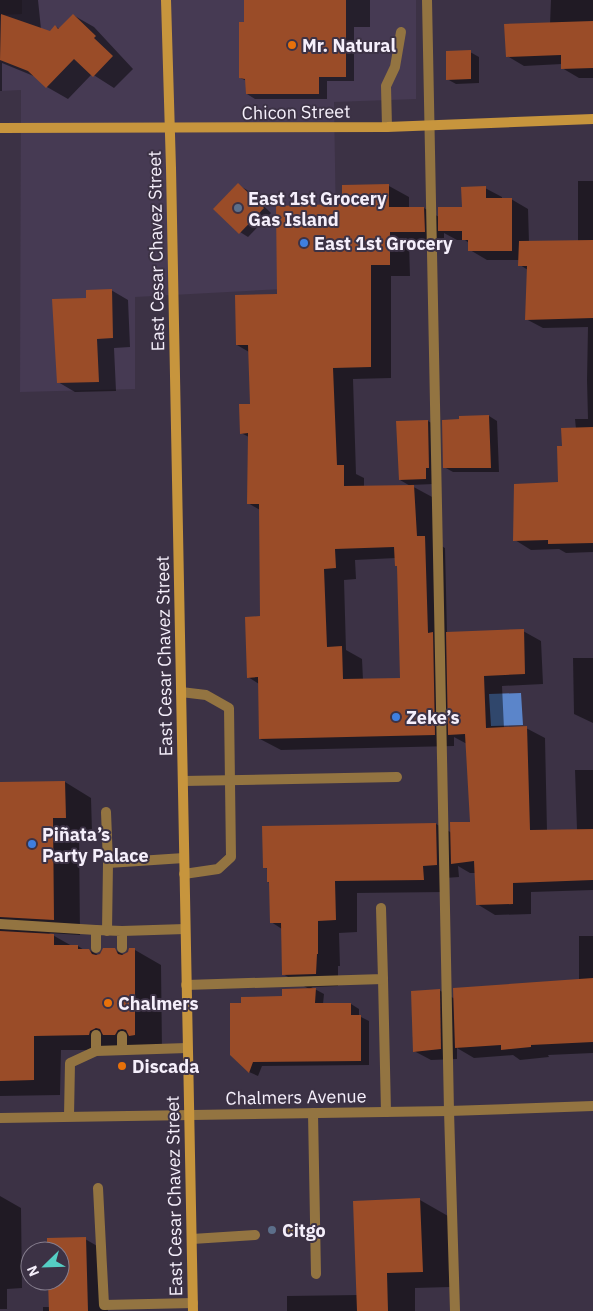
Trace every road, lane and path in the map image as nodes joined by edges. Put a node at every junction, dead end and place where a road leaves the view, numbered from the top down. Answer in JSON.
{"nodes":[{"id":1,"x":166,"y":0,"type":"edge"},
{"id":2,"x":428,"y":0,"type":"edge"},
{"id":3,"x":402,"y":32,"type":"dead end"},
{"id":4,"x":593,"y":119,"type":"edge"},
{"id":5,"x":431,"y":126,"type":"junction"},
{"id":6,"x":387,"y":127,"type":"junction"},
{"id":7,"x":0,"y":128,"type":"edge"},
{"id":8,"x":170,"y":129,"type":"junction"},
{"id":9,"x":181,"y":692,"type":"junction"},
{"id":10,"x":397,"y":777,"type":"dead end"},
{"id":11,"x":182,"y":781,"type":"junction"},
{"id":12,"x":230,"y":781,"type":"junction"},
{"id":13,"x":106,"y":812,"type":"dead end"},
{"id":14,"x":184,"y":858,"type":"junction"},
{"id":15,"x":108,"y":863,"type":"junction"},
{"id":16,"x":184,"y":874,"type":"junction"},
{"id":17,"x":381,"y":908,"type":"dead end"},
{"id":18,"x":0,"y":924,"type":"edge"},
{"id":19,"x":185,"y":929,"type":"junction"},
{"id":20,"x":96,"y":930,"type":"junction"},
{"id":21,"x":122,"y":930,"type":"junction"},
{"id":22,"x":107,"y":931,"type":"junction"},
{"id":23,"x":96,"y":948,"type":"dead end"},
{"id":24,"x":122,"y":948,"type":"dead end"},
{"id":25,"x":383,"y":979,"type":"junction"},
{"id":26,"x":186,"y":985,"type":"junction"},
{"id":27,"x":96,"y":1035,"type":"dead end"},
{"id":28,"x":122,"y":1036,"type":"dead end"},
{"id":29,"x":187,"y":1048,"type":"junction"},
{"id":30,"x":122,"y":1050,"type":"junction"},
{"id":31,"x":96,"y":1051,"type":"junction"},
{"id":32,"x":593,"y":1106,"type":"edge"},
{"id":33,"x":449,"y":1111,"type":"junction"},
{"id":34,"x":386,"y":1112,"type":"junction"},
{"id":35,"x":313,"y":1114,"type":"junction"},
{"id":36,"x":189,"y":1115,"type":"junction"},
{"id":37,"x":69,"y":1116,"type":"junction"},
{"id":38,"x":0,"y":1118,"type":"edge"},
{"id":39,"x":98,"y":1188,"type":"dead end"},
{"id":40,"x":316,"y":1232,"type":"junction"},
{"id":41,"x":289,"y":1233,"type":"dead end"},
{"id":42,"x":256,"y":1235,"type":"dead end"},
{"id":43,"x":192,"y":1239,"type":"junction"},
{"id":44,"x":316,"y":1274,"type":"dead end"},
{"id":45,"x":193,"y":1307,"type":"edge"},
{"id":46,"x":455,"y":1311,"type":"edge"}],
"edges":[{"from":1,"to":8,"type":"main road","name":"East Cesar Chavez Street"},
{"from":2,"to":5,"type":"street"},
{"from":3,"to":6,"type":"street"},
{"from":4,"to":5,"type":"main road","name":"Chicon Street"},
{"from":5,"to":6,"type":"main road","name":"Chicon Street"},
{"from":5,"to":33,"type":"street"},
{"from":6,"to":8,"type":"main road","name":"Chicon Street"},
{"from":7,"to":8,"type":"main road","name":"Chicon Street"},
{"from":8,"to":9,"type":"main road","name":"East Cesar Chavez Street"},
{"from":9,"to":11,"type":"main road","name":"East Cesar Chavez Street"},
{"from":9,"to":12,"type":"street"},
{"from":10,"to":12,"type":"street"},
{"from":11,"to":12,"type":"street"},
{"from":11,"to":14,"type":"main road","name":"East Cesar Chavez Street"},
{"from":12,"to":16,"type":"street"},
{"from":13,"to":15,"type":"street"},
{"from":14,"to":15,"type":"street"},
{"from":14,"to":16,"type":"main road","name":"East Cesar Chavez Street"},
{"from":15,"to":22,"type":"street"},
{"from":16,"to":19,"type":"main road","name":"East Cesar Chavez Street"},
{"from":17,"to":25,"type":"street"},
{"from":18,"to":20,"type":"street"},
{"from":19,"to":21,"type":"street"},
{"from":19,"to":26,"type":"main road","name":"East Cesar Chavez Street"},
{"from":20,"to":22,"type":"street"},
{"from":20,"to":23,"type":"street"},
{"from":21,"to":22,"type":"street"},
{"from":21,"to":24,"type":"street"},
{"from":25,"to":26,"type":"street"},
{"from":25,"to":34,"type":"street"},
{"from":26,"to":29,"type":"main road","name":"East Cesar Chavez Street"},
{"from":27,"to":31,"type":"street"},
{"from":28,"to":30,"type":"street"},
{"from":29,"to":30,"type":"street"},
{"from":29,"to":36,"type":"main road","name":"East Cesar Chavez Street"},
{"from":30,"to":31,"type":"street"},
{"from":31,"to":37,"type":"street"},
{"from":32,"to":33,"type":"street","name":"Chalmers Avenue"},
{"from":33,"to":34,"type":"street","name":"Chalmers Avenue"},
{"from":33,"to":46,"type":"street"},
{"from":34,"to":35,"type":"street","name":"Chalmers Avenue"},
{"from":35,"to":36,"type":"street","name":"Chalmers Avenue"},
{"from":35,"to":40,"type":"street"},
{"from":36,"to":37,"type":"street","name":"Chalmers Avenue"},
{"from":36,"to":43,"type":"main road","name":"East Cesar Chavez Street"},
{"from":37,"to":38,"type":"street","name":"Chalmers Avenue"},
{"from":39,"to":45,"type":"street"},
{"from":40,"to":41,"type":"street"},
{"from":40,"to":44,"type":"street"},
{"from":42,"to":43,"type":"street"},
{"from":43,"to":45,"type":"main road","name":"East Cesar Chavez Street"}]}
